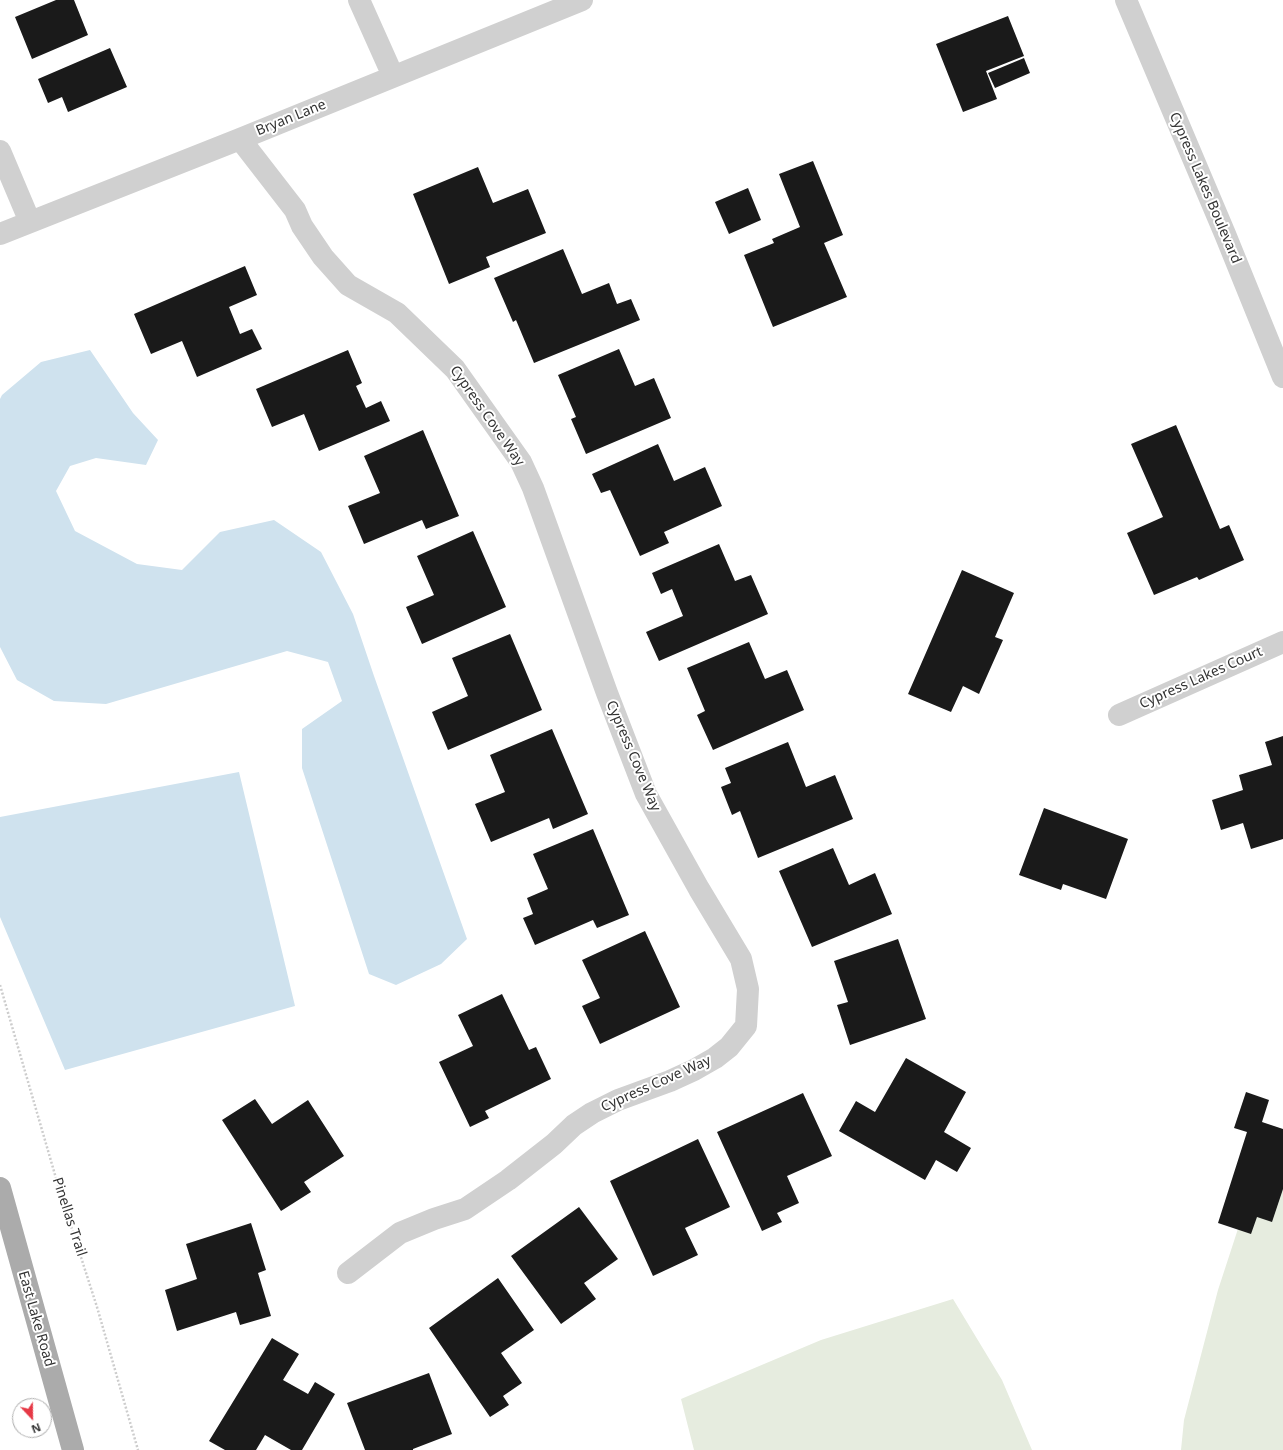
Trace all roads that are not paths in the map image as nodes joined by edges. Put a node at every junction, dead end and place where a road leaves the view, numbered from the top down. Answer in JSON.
{"nodes":[{"id":1,"x":360,"y":0,"type":"edge"},
{"id":2,"x":582,"y":0,"type":"edge"},
{"id":3,"x":1126,"y":0,"type":"edge"},
{"id":4,"x":393,"y":76,"type":"junction"},
{"id":5,"x":240,"y":139,"type":"junction"},
{"id":6,"x":0,"y":151,"type":"edge"},
{"id":7,"x":30,"y":222,"type":"junction"},
{"id":8,"x":0,"y":234,"type":"edge"},
{"id":9,"x":1283,"y":377,"type":"edge"},
{"id":10,"x":1283,"y":642,"type":"edge"},
{"id":11,"x":1119,"y":715,"type":"dead end"},
{"id":12,"x":0,"y":1188,"type":"edge"},
{"id":13,"x":348,"y":1273,"type":"dead end"},
{"id":14,"x":73,"y":1450,"type":"edge"}],
"edges":[{"from":1,"to":4,"type":"street"},
{"from":2,"to":4,"type":"street","name":"Bryan Lane"},
{"from":3,"to":9,"type":"street","name":"Cypress Lakes Boulevard"},
{"from":4,"to":5,"type":"street","name":"Bryan Lane"},
{"from":5,"to":7,"type":"street","name":"Bryan Lane"},
{"from":5,"to":13,"type":"street","name":"Cypress Cove Way"},
{"from":6,"to":7,"type":"street"},
{"from":7,"to":8,"type":"street","name":"Bryan Lane"},
{"from":10,"to":11,"type":"street","name":"Cypress Lakes Court"},
{"from":12,"to":14,"type":"main road","name":"East Lake Road"}]}
